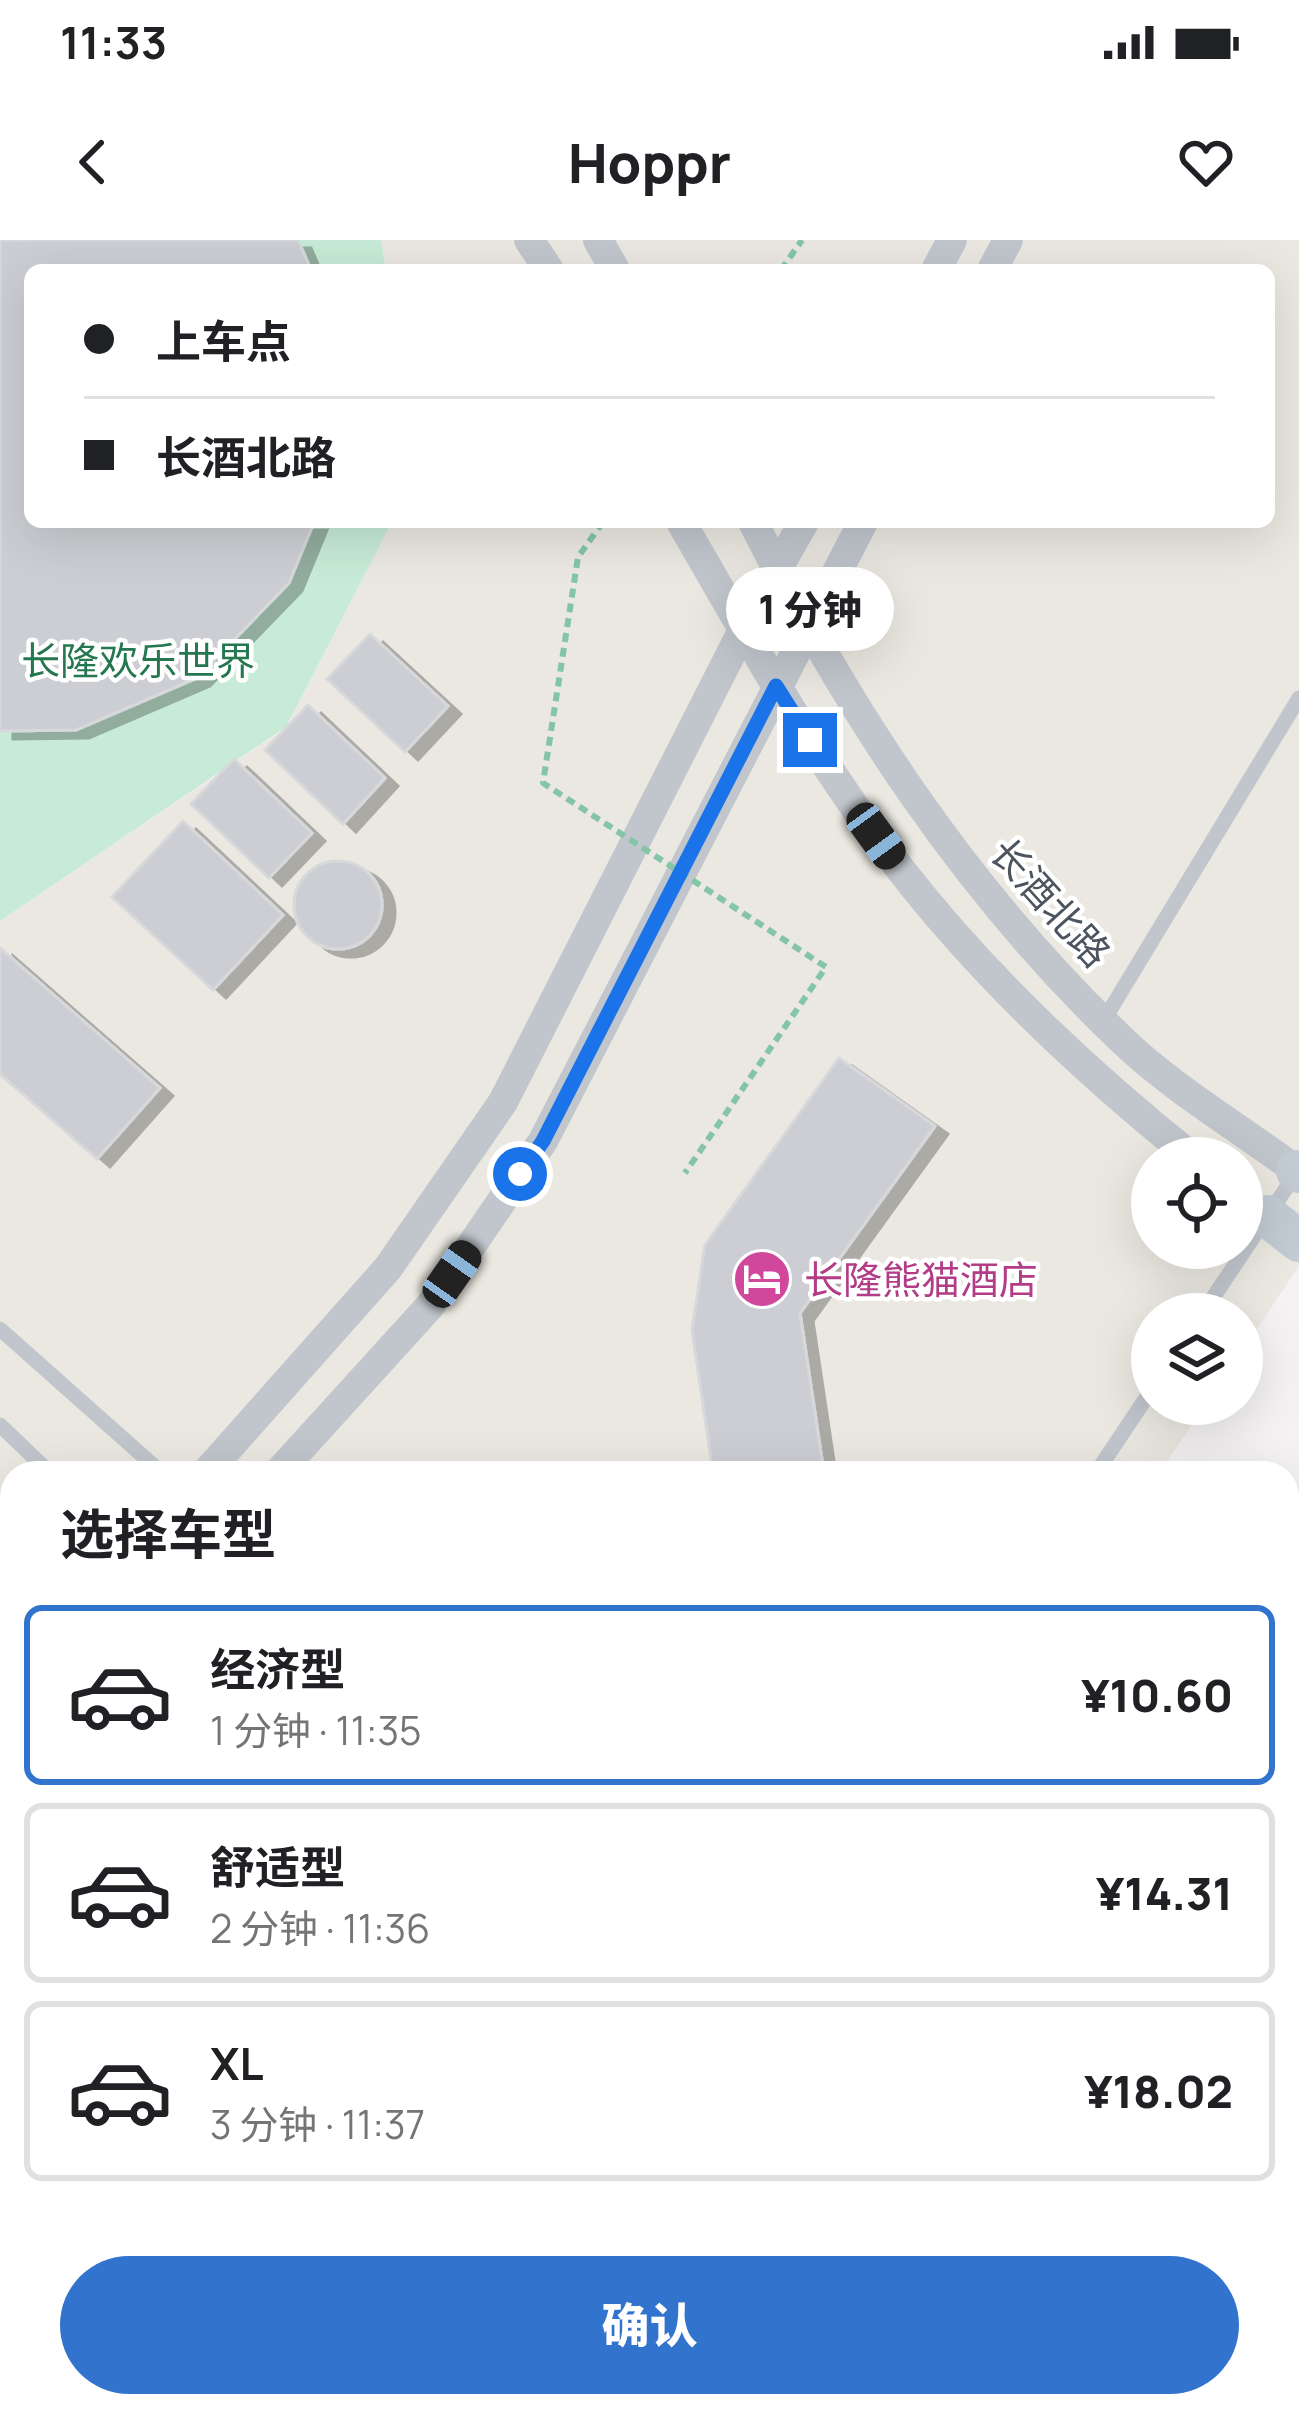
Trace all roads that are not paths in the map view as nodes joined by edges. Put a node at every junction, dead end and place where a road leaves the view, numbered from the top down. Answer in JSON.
{"nodes":[{"id":1,"x":684,"y":528,"type":"edge"},
{"id":2,"x":756,"y":528,"type":"edge"},
{"id":3,"x":801,"y":528,"type":"edge"},
{"id":4,"x":860,"y":528,"type":"edge"},
{"id":5,"x":778,"y":572,"type":"junction"},
{"id":6,"x":743,"y":630,"type":"junction"},
{"id":7,"x":807,"y":630,"type":"junction"},
{"id":8,"x":776,"y":686,"type":"junction"},
{"id":9,"x":1299,"y":698,"type":"edge"},
{"id":10,"x":1104,"y":1020,"type":"junction"},
{"id":11,"x":1168,"y":1137,"type":"edge"},
{"id":12,"x":1298,"y":1171,"type":"edge"},
{"id":13,"x":1269,"y":1218,"type":"edge"},
{"id":14,"x":1217,"y":1293,"type":"edge"},
{"id":15,"x":0,"y":1329,"type":"edge"},
{"id":16,"x":1131,"y":1420,"type":"edge"},
{"id":17,"x":0,"y":1425,"type":"edge"},
{"id":18,"x":38,"y":1461,"type":"edge"},
{"id":19,"x":148,"y":1461,"type":"edge"},
{"id":20,"x":217,"y":1461,"type":"edge"},
{"id":21,"x":289,"y":1461,"type":"edge"},
{"id":22,"x":1104,"y":1461,"type":"edge"}],
"edges":[{"from":1,"to":6,"type":"street"},
{"from":2,"to":5,"type":"street","name":"长酒北路"},
{"from":3,"to":5,"type":"street"},
{"from":4,"to":7,"type":"street"},
{"from":5,"to":6,"type":"street"},
{"from":5,"to":7,"type":"street","name":"长酒北路"},
{"from":6,"to":8,"type":"street"},
{"from":6,"to":20,"type":"street"},
{"from":7,"to":8,"type":"street"},
{"from":7,"to":10,"type":"street","name":"长酒北路"},
{"from":8,"to":11,"type":"street"},
{"from":8,"to":21,"type":"street"},
{"from":9,"to":10,"type":"lane"},
{"from":10,"to":12,"type":"street","name":"长酒北路"},
{"from":12,"to":13,"type":"lane"},
{"from":13,"to":14,"type":"lane"},
{"from":15,"to":19,"type":"lane"},
{"from":16,"to":22,"type":"lane"},
{"from":17,"to":18,"type":"lane"}]}
